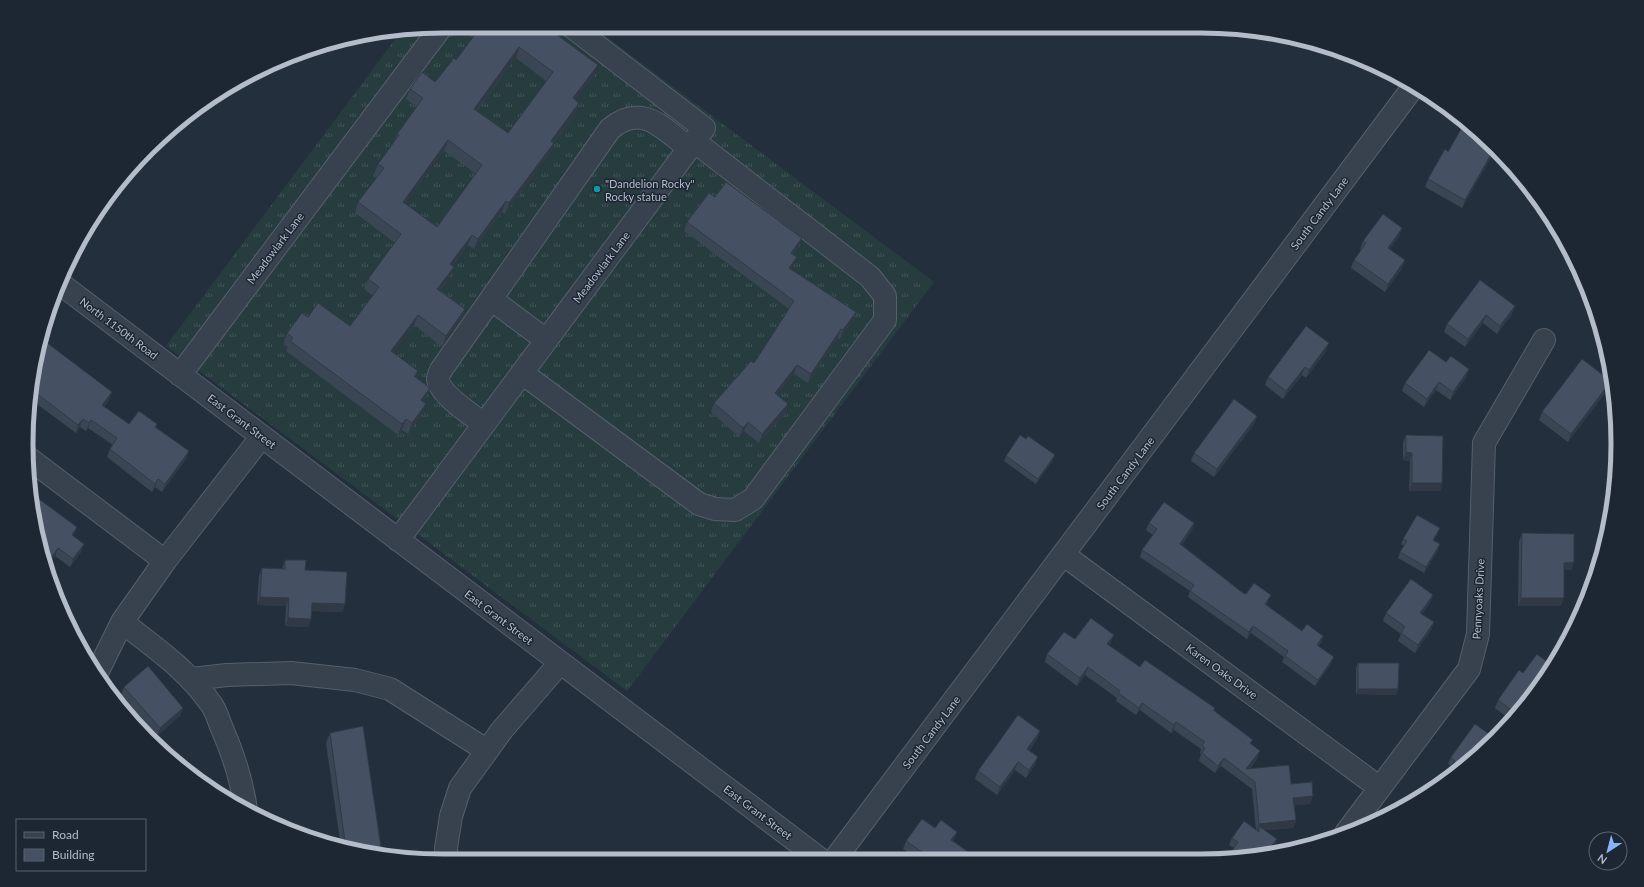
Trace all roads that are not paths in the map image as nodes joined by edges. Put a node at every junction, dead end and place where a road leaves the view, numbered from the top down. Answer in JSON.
{"nodes":[{"id":1,"x":437,"y":33,"type":"edge"},
{"id":2,"x":580,"y":33,"type":"edge"},
{"id":3,"x":1410,"y":91,"type":"edge"},
{"id":4,"x":692,"y":144,"type":"junction"},
{"id":5,"x":64,"y":286,"type":"edge"},
{"id":6,"x":491,"y":299,"type":"junction"},
{"id":7,"x":546,"y":340,"type":"junction"},
{"id":8,"x":1544,"y":340,"type":"dead end"},
{"id":9,"x":522,"y":373,"type":"junction"},
{"id":10,"x":180,"y":374,"type":"junction"},
{"id":11,"x":484,"y":424,"type":"junction"},
{"id":12,"x":262,"y":436,"type":"junction"},
{"id":13,"x":34,"y":462,"type":"edge"},
{"id":14,"x":398,"y":540,"type":"junction"},
{"id":15,"x":1064,"y":555,"type":"junction"},
{"id":16,"x":165,"y":561,"type":"junction"},
{"id":17,"x":122,"y":622,"type":"junction"},
{"id":18,"x":560,"y":663,"type":"junction"},
{"id":19,"x":99,"y":668,"type":"edge"},
{"id":20,"x":192,"y":679,"type":"junction"},
{"id":21,"x":486,"y":750,"type":"junction"},
{"id":22,"x":1380,"y":788,"type":"junction"},
{"id":23,"x":245,"y":803,"type":"edge"},
{"id":24,"x":1352,"y":825,"type":"edge"},
{"id":25,"x":446,"y":854,"type":"edge"},
{"id":26,"x":813,"y":854,"type":"edge"},
{"id":27,"x":839,"y":854,"type":"edge"}],
"edges":[{"from":1,"to":10,"type":"street","name":"Meadowlark Lane"},
{"from":2,"to":4,"type":"street","name":"Meadowlark Lane"},
{"from":3,"to":15,"type":"street","name":"South Candy Lane"},
{"from":4,"to":6,"type":"street"},
{"from":4,"to":7,"type":"street","name":"Meadowlark Lane"},
{"from":4,"to":9,"type":"street"},
{"from":5,"to":10,"type":"street","name":"North 1150th Road"},
{"from":6,"to":7,"type":"street"},
{"from":6,"to":11,"type":"street"},
{"from":7,"to":9,"type":"street","name":"Meadowlark Lane"},
{"from":8,"to":22,"type":"street","name":"Pennyoaks Drive"},
{"from":9,"to":11,"type":"street","name":"Meadowlark Lane"},
{"from":10,"to":12,"type":"street","name":"East Grant Street"},
{"from":11,"to":14,"type":"street","name":"Meadowlark Lane"},
{"from":12,"to":14,"type":"street","name":"East Grant Street"},
{"from":12,"to":16,"type":"street"},
{"from":13,"to":16,"type":"street"},
{"from":14,"to":18,"type":"street","name":"East Grant Street"},
{"from":15,"to":22,"type":"street","name":"Karen Oaks Drive"},
{"from":15,"to":27,"type":"street","name":"South Candy Lane"},
{"from":16,"to":17,"type":"street"},
{"from":17,"to":19,"type":"street"},
{"from":17,"to":20,"type":"street"},
{"from":18,"to":21,"type":"street"},
{"from":18,"to":26,"type":"street","name":"East Grant Street"},
{"from":20,"to":21,"type":"street"},
{"from":20,"to":23,"type":"street"},
{"from":21,"to":25,"type":"street"},
{"from":22,"to":24,"type":"street","name":"Pennyoaks Drive"}]}
